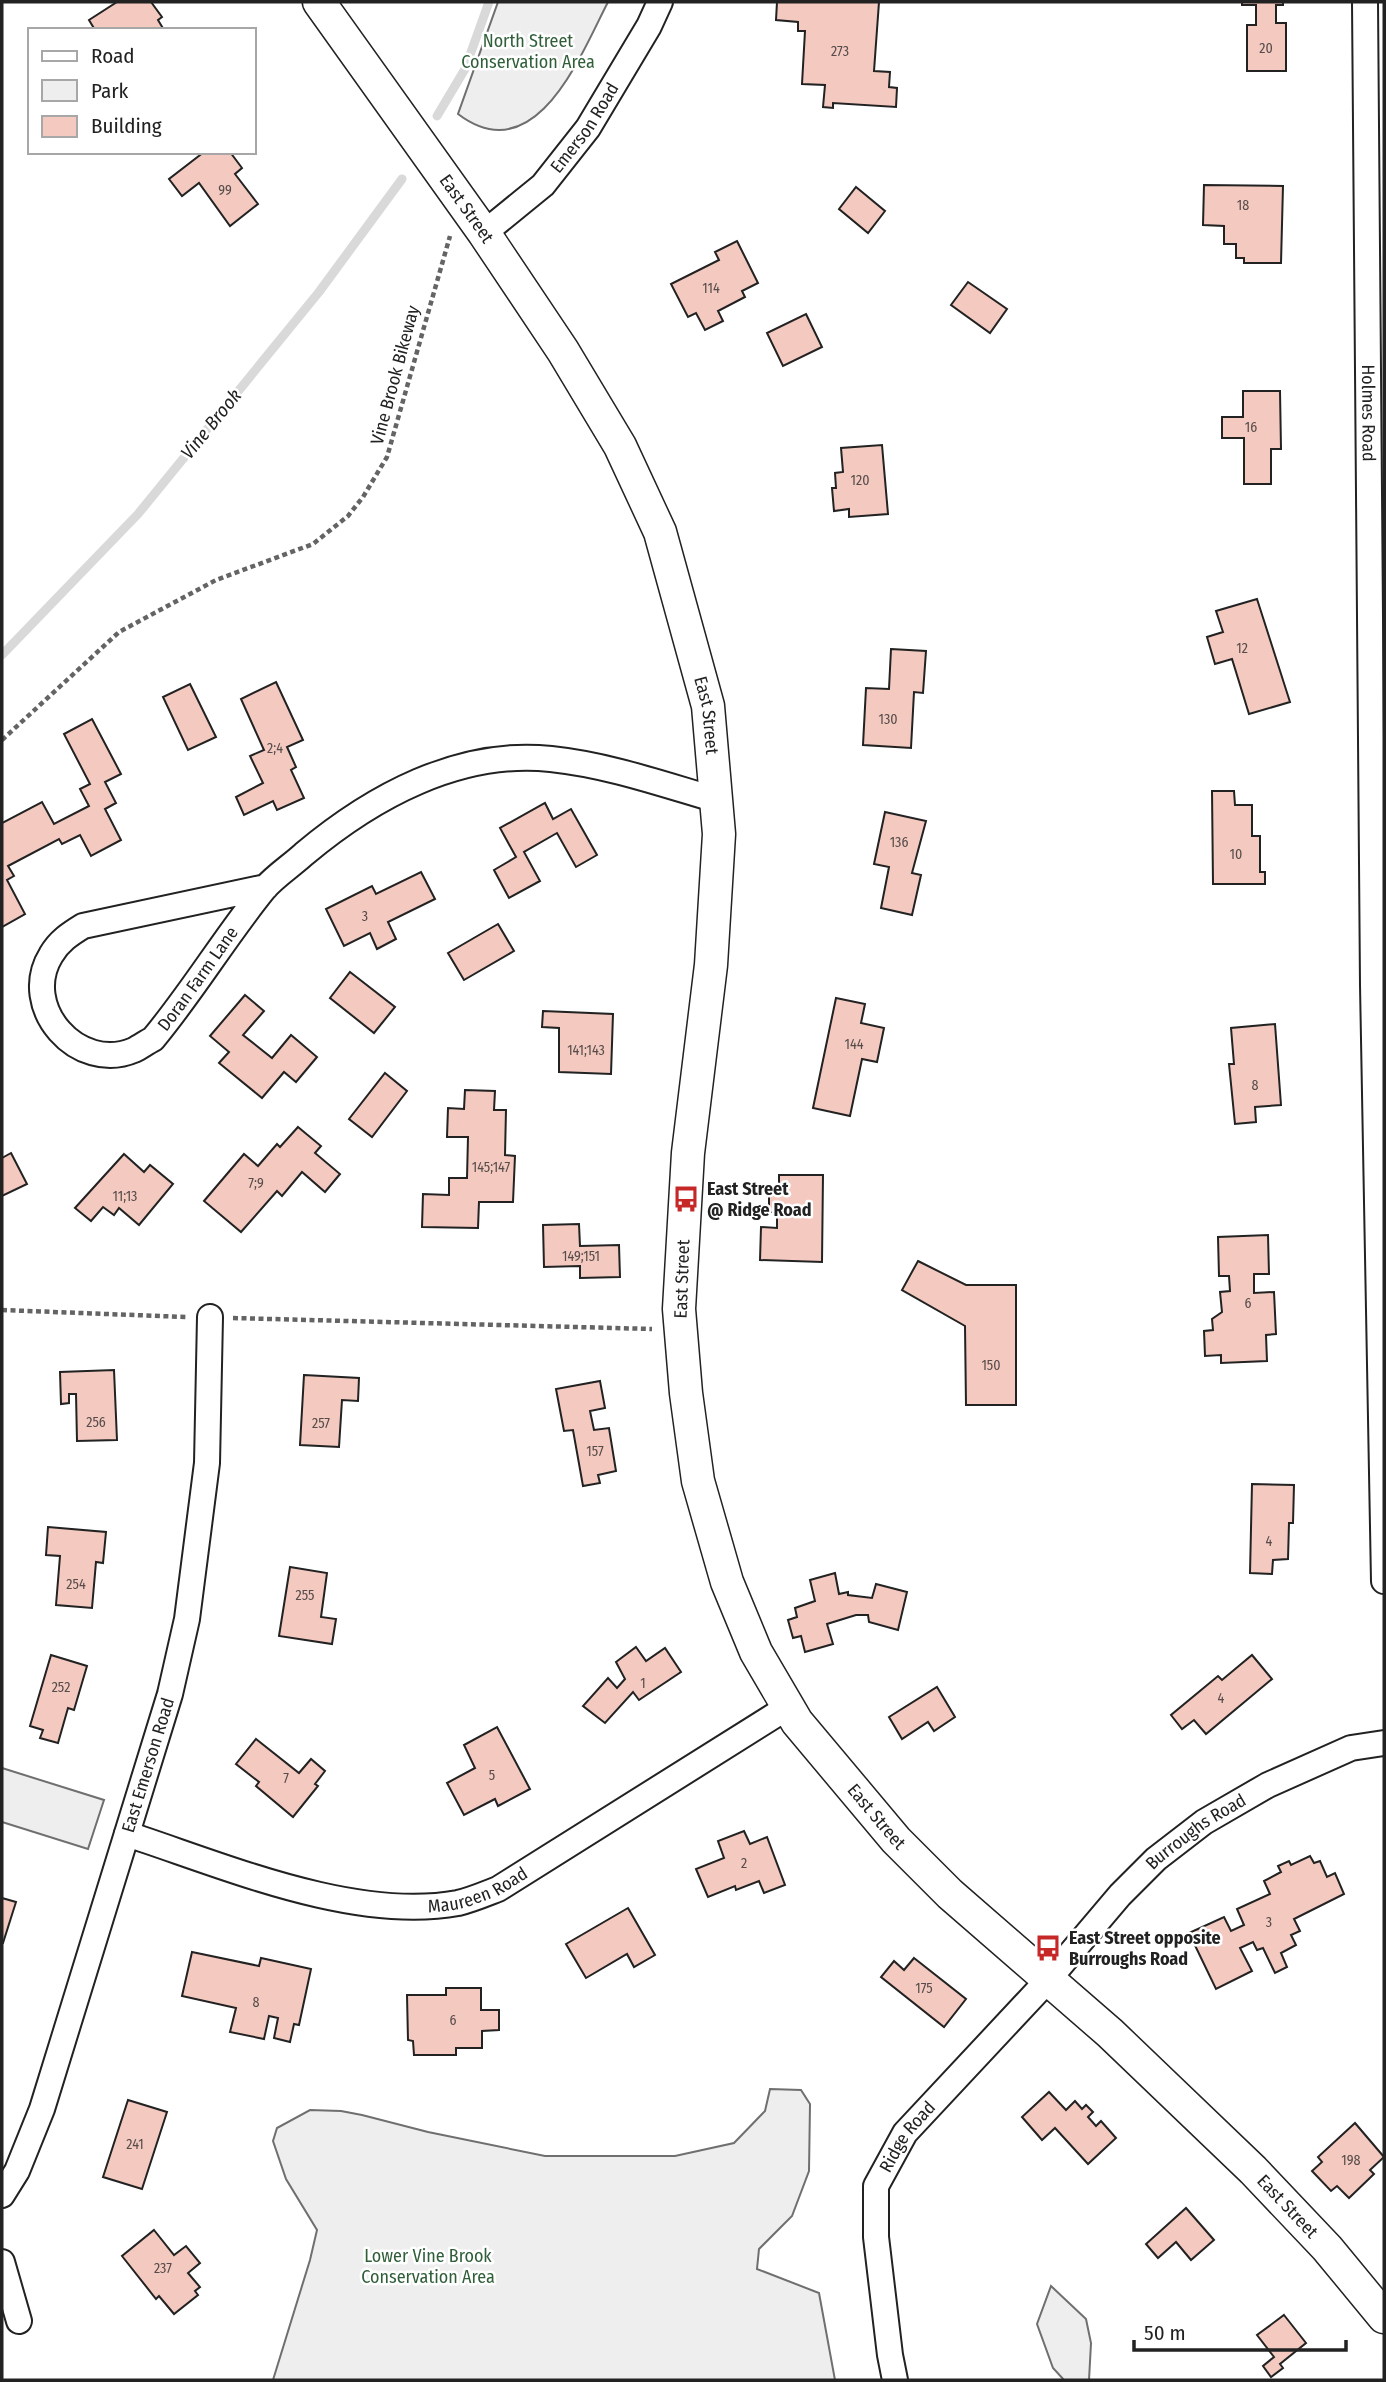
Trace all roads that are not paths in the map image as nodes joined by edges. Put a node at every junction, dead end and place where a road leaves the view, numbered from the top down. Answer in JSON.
{"nodes":[{"id":1,"x":319,"y":2,"type":"edge"},
{"id":2,"x":660,"y":2,"type":"edge"},
{"id":3,"x":1365,"y":2,"type":"edge"},
{"id":4,"x":484,"y":233,"type":"junction"},
{"id":5,"x":716,"y":800,"type":"junction"},
{"id":6,"x":266,"y":887,"type":"junction"},
{"id":7,"x":210,"y":1317,"type":"road end"},
{"id":8,"x":1384,"y":1581,"type":"edge"},
{"id":9,"x":788,"y":1707,"type":"junction"},
{"id":10,"x":1384,"y":1743,"type":"edge"},
{"id":11,"x":127,"y":1834,"type":"junction"},
{"id":12,"x":1048,"y":1980,"type":"junction"},
{"id":13,"x":2,"y":2195,"type":"edge"},
{"id":14,"x":2,"y":2262,"type":"edge"},
{"id":15,"x":1384,"y":2317,"type":"edge"},
{"id":16,"x":19,"y":2321,"type":"dead end"},
{"id":17,"x":895,"y":2380,"type":"edge"}],
"edges":[{"from":1,"to":4,"type":"street","name":"East Street"},
{"from":2,"to":4,"type":"street","name":"Emerson Road"},
{"from":3,"to":8,"type":"street","name":"Holmes Road"},
{"from":4,"to":5,"type":"street","name":"East Street"},
{"from":5,"to":6,"type":"street","name":"Doran Farm Lane"},
{"from":5,"to":9,"type":"street","name":"East Street"},
{"from":6,"to":6,"type":"street","name":"Doran Farm Lane"},
{"from":7,"to":11,"type":"street","name":"East Emerson Road"},
{"from":9,"to":11,"type":"street","name":"Maureen Road"},
{"from":9,"to":12,"type":"street","name":"East Street"},
{"from":10,"to":12,"type":"street","name":"Burroughs Road"},
{"from":11,"to":13,"type":"street","name":"East Emerson Road"},
{"from":12,"to":15,"type":"street","name":"East Street"},
{"from":12,"to":17,"type":"street","name":"Ridge Road"},
{"from":14,"to":16,"type":"street"}]}
